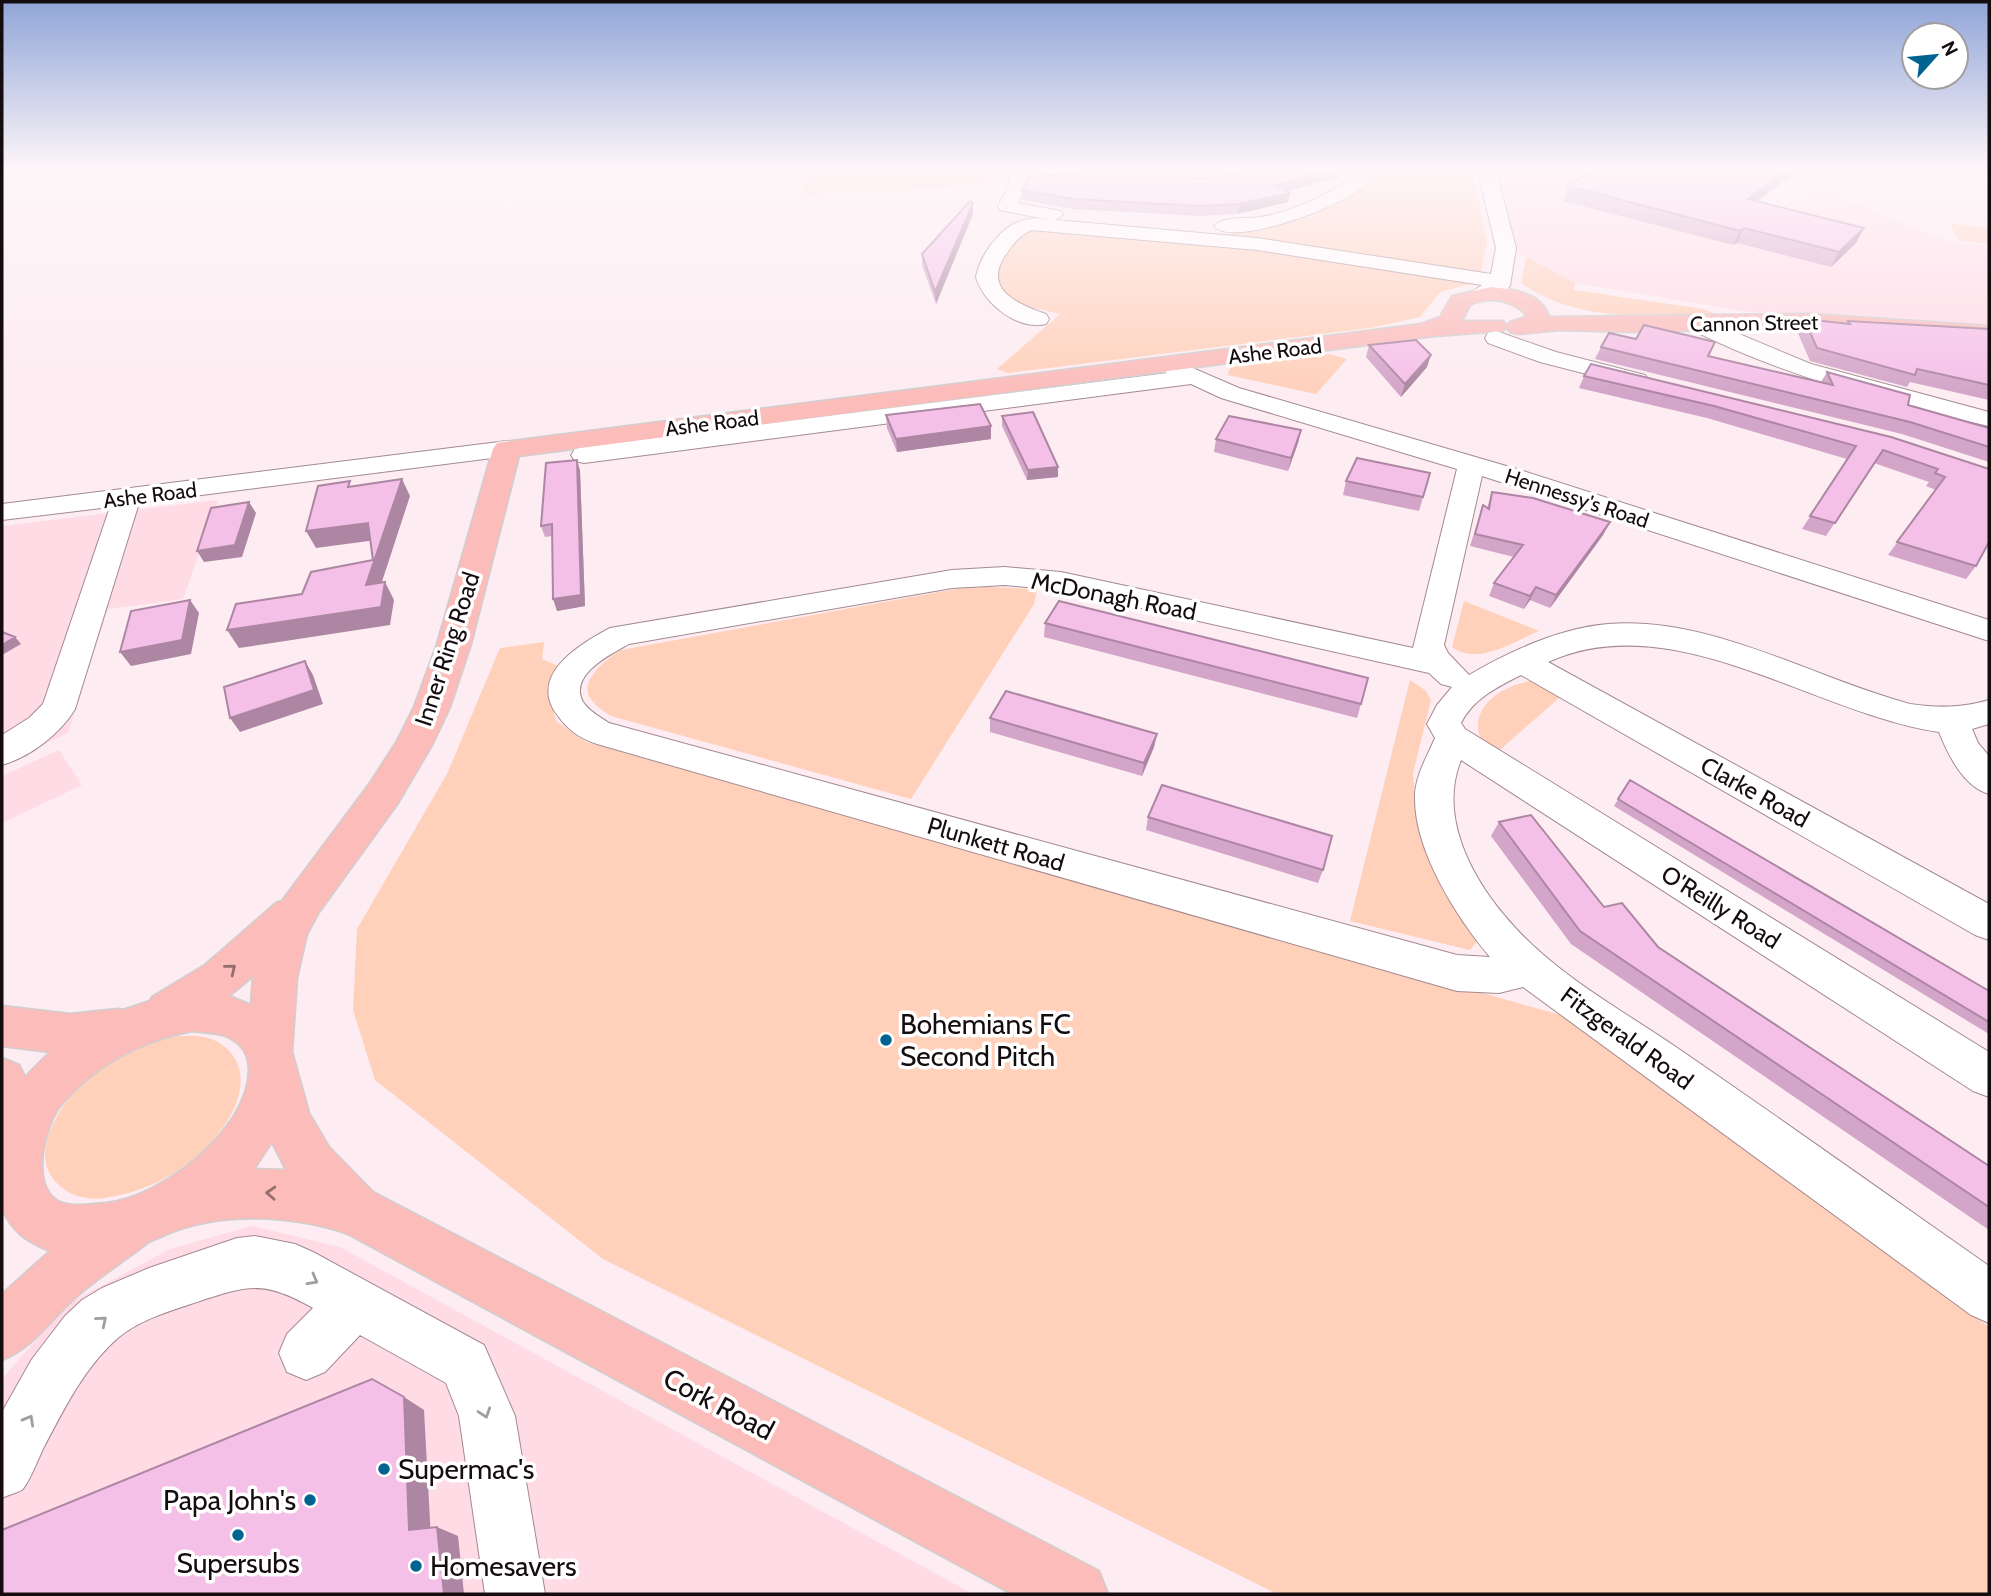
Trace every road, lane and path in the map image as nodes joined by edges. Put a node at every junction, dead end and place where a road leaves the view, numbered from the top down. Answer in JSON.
{"nodes":[{"id":1,"x":1004,"y":245,"type":"edge"},
{"id":2,"x":1266,"y":245,"type":"edge"},
{"id":3,"x":1505,"y":245,"type":"edge"},
{"id":4,"x":1500,"y":282,"type":"junction"},
{"id":5,"x":1466,"y":301,"type":"junction"},
{"id":6,"x":1524,"y":310,"type":"junction"},
{"id":7,"x":1038,"y":318,"type":"dead end"},
{"id":8,"x":1696,"y":323,"type":"junction"},
{"id":9,"x":1422,"y":331,"type":"junction"},
{"id":10,"x":1495,"y":332,"type":"junction"},
{"id":11,"x":1989,"y":333,"type":"edge"},
{"id":12,"x":1178,"y":371,"type":"junction"},
{"id":13,"x":1655,"y":384,"type":"edge"},
{"id":14,"x":1989,"y":419,"type":"edge"},
{"id":15,"x":687,"y":434,"type":"junction"},
{"id":16,"x":507,"y":449,"type":"junction"},
{"id":17,"x":584,"y":455,"type":"dead end"},
{"id":18,"x":1471,"y":464,"type":"junction"},
{"id":19,"x":127,"y":498,"type":"junction"},
{"id":20,"x":2,"y":512,"type":"edge"},
{"id":21,"x":1989,"y":631,"type":"edge"},
{"id":22,"x":621,"y":635,"type":"joint"},
{"id":23,"x":1521,"y":662,"type":"junction"},
{"id":24,"x":1438,"y":664,"type":"junction"},
{"id":25,"x":1471,"y":688,"type":"junction"},
{"id":26,"x":1989,"y":712,"type":"edge"},
{"id":27,"x":1952,"y":722,"type":"junction"},
{"id":28,"x":1453,"y":738,"type":"junction"},
{"id":29,"x":2,"y":752,"type":"edge"},
{"id":30,"x":1989,"y":781,"type":"edge"},
{"id":31,"x":304,"y":900,"type":"junction"},
{"id":32,"x":1989,"y":923,"type":"edge"},
{"id":33,"x":1531,"y":967,"type":"junction"},
{"id":34,"x":142,"y":1023,"type":"junction"},
{"id":35,"x":2,"y":1026,"type":"edge"},
{"id":36,"x":272,"y":1059,"type":"junction"},
{"id":37,"x":1989,"y":1076,"type":"edge"},
{"id":38,"x":2,"y":1080,"type":"edge"},
{"id":39,"x":7,"y":1187,"type":"edge"},
{"id":40,"x":154,"y":1213,"type":"junction"},
{"id":41,"x":361,"y":1213,"type":"junction"},
{"id":42,"x":1989,"y":1297,"type":"edge"},
{"id":43,"x":355,"y":1303,"type":"junction"},
{"id":44,"x":2,"y":1332,"type":"edge"},
{"id":45,"x":306,"y":1353,"type":"dead end"},
{"id":46,"x":2,"y":1469,"type":"edge"},
{"id":47,"x":515,"y":1594,"type":"edge"},
{"id":48,"x":1076,"y":1594,"type":"edge"}],
"edges":[{"from":1,"to":7,"type":"street"},
{"from":2,"to":4,"type":"street"},
{"from":3,"to":4,"type":"street"},
{"from":4,"to":5,"type":"street"},
{"from":4,"to":6,"type":"street"},
{"from":5,"to":6,"type":"main road"},
{"from":5,"to":9,"type":"main road","name":"Ashe Road"},
{"from":5,"to":10,"type":"main road"},
{"from":6,"to":8,"type":"main road","name":"Cannon Street"},
{"from":6,"to":10,"type":"main road","name":"Ashe Road"},
{"from":8,"to":11,"type":"main road","name":"Cannon Street"},
{"from":8,"to":14,"type":"street"},
{"from":9,"to":10,"type":"main road","name":"Ashe Road"},
{"from":9,"to":12,"type":"main road","name":"Ashe Road"},
{"from":10,"to":13,"type":"street"},
{"from":12,"to":15,"type":"main road","name":"Ashe Road"},
{"from":12,"to":18,"type":"street","name":"Hennessy's Road"},
{"from":15,"to":16,"type":"main road","name":"Ashe Road"},
{"from":15,"to":17,"type":"street"},
{"from":16,"to":19,"type":"street","name":"Ashe Road"},
{"from":16,"to":31,"type":"main road","name":"Inner Ring Road"},
{"from":18,"to":21,"type":"street","name":"Hennessy's Road"},
{"from":18,"to":24,"type":"street"},
{"from":19,"to":20,"type":"street","name":"Ashe Road"},
{"from":19,"to":29,"type":"street"},
{"from":22,"to":24,"type":"street","name":"McDonagh Road"},
{"from":22,"to":33,"type":"street","name":"Plunkett Road"},
{"from":23,"to":25,"type":"street"},
{"from":23,"to":27,"type":"street"},
{"from":23,"to":32,"type":"street","name":"Clarke Road"},
{"from":24,"to":25,"type":"street"},
{"from":25,"to":28,"type":"street","name":"Fitzgerald Road"},
{"from":26,"to":27,"type":"street"},
{"from":27,"to":30,"type":"street"},
{"from":28,"to":33,"type":"street","name":"Fitzgerald Road"},
{"from":28,"to":37,"type":"street","name":"O'Reilly Road"},
{"from":34,"to":31,"type":"main road","name":"Inner Ring Road","one_way":true},
{"from":31,"to":36,"type":"main road","name":"Inner Ring Road"},
{"from":33,"to":42,"type":"street","name":"Fitzgerald Road"},
{"from":34,"to":35,"type":"main road"},
{"from":34,"to":36,"type":"main road"},
{"from":34,"to":39,"type":"main road"},
{"from":36,"to":40,"type":"main road"},
{"from":36,"to":41,"type":"main road"},
{"from":38,"to":39,"type":"main road"},
{"from":39,"to":40,"type":"main road"},
{"from":41,"to":40,"type":"main road","one_way":true},
{"from":40,"to":44,"type":"main road"},
{"from":41,"to":48,"type":"main road","name":"Cork Road"},
{"from":43,"to":45,"type":"street"},
{"from":46,"to":43,"type":"street","one_way":true},
{"from":43,"to":47,"type":"street","one_way":true}]}
